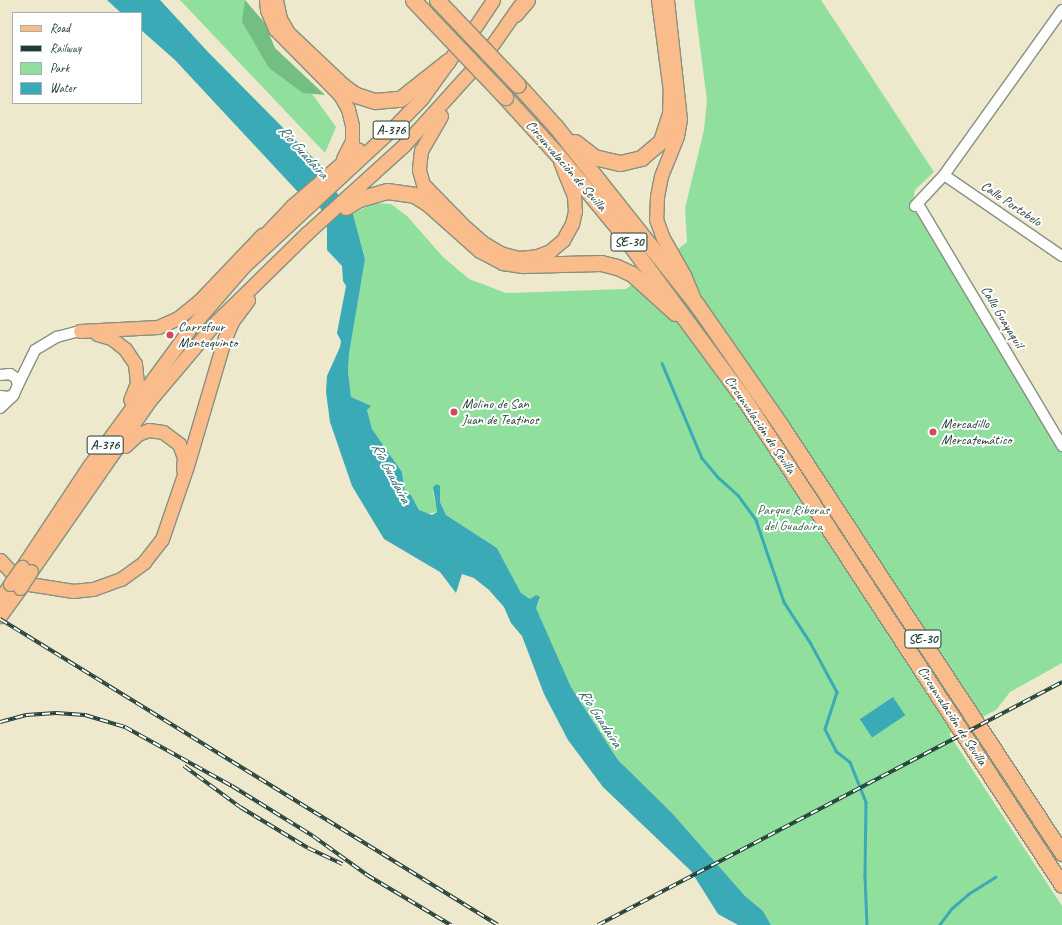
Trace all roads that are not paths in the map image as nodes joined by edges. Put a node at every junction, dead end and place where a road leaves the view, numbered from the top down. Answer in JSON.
{"nodes":[{"id":1,"x":266,"y":0,"type":"edge"},
{"id":2,"x":275,"y":0,"type":"edge"},
{"id":3,"x":413,"y":0,"type":"edge"},
{"id":4,"x":436,"y":0,"type":"edge"},
{"id":5,"x":493,"y":0,"type":"edge"},
{"id":6,"x":523,"y":0,"type":"edge"},
{"id":7,"x":527,"y":0,"type":"edge"},
{"id":8,"x":658,"y":0,"type":"edge"},
{"id":9,"x":667,"y":0,"type":"edge"},
{"id":10,"x":1062,"y":10,"type":"edge"},
{"id":11,"x":514,"y":14,"type":"junction"},
{"id":12,"x":475,"y":27,"type":"dead end"},
{"id":13,"x":492,"y":45,"type":"dead end"},
{"id":14,"x":451,"y":58,"type":"joint"},
{"id":15,"x":481,"y":60,"type":"dead end"},
{"id":16,"x":462,"y":82,"type":"junction"},
{"id":17,"x":556,"y":127,"type":"junction"},
{"id":18,"x":556,"y":153,"type":"junction"},
{"id":19,"x":343,"y":168,"type":"junction"},
{"id":20,"x":944,"y":175,"type":"junction"},
{"id":21,"x":353,"y":199,"type":"junction"},
{"id":22,"x":296,"y":209,"type":"junction"},
{"id":23,"x":271,"y":227,"type":"junction"},
{"id":24,"x":1062,"y":256,"type":"edge"},
{"id":25,"x":274,"y":267,"type":"junction"},
{"id":26,"x":696,"y":305,"type":"junction"},
{"id":27,"x":192,"y":326,"type":"junction"},
{"id":28,"x":85,"y":331,"type":"junction"},
{"id":29,"x":698,"y":334,"type":"junction"},
{"id":30,"x":0,"y":375,"type":"edge"},
{"id":31,"x":16,"y":390,"type":"junction"},
{"id":32,"x":0,"y":396,"type":"edge"},
{"id":33,"x":0,"y":408,"type":"edge"},
{"id":34,"x":1061,"y":444,"type":"edge"},
{"id":35,"x":90,"y":466,"type":"junction"},
{"id":36,"x":180,"y":485,"type":"junction"},
{"id":37,"x":84,"y":496,"type":"junction"},
{"id":38,"x":0,"y":560,"type":"edge"},
{"id":39,"x":27,"y":569,"type":"junction"},
{"id":40,"x":15,"y":586,"type":"junction"},
{"id":41,"x":0,"y":599,"type":"edge"},
{"id":42,"x":1,"y":614,"type":"edge"},
{"id":43,"x":1062,"y":853,"type":"edge"},
{"id":44,"x":1062,"y":885,"type":"edge"}],
"edges":[{"from":1,"to":19,"type":"main road"},
{"from":2,"to":14,"type":"highway"},
{"from":3,"to":18,"type":"highway","name":"Circunvalación de Sevilla","number":"SE-30","bridge":true},
{"from":4,"to":17,"type":"highway","name":"Circunvalación de Sevilla","number":"SE-30","bridge":true},
{"from":5,"to":12,"type":"main road"},
{"from":6,"to":11,"type":"main road"},
{"from":7,"to":11,"type":"highway"},
{"from":8,"to":17,"type":"highway"},
{"from":9,"to":26,"type":"main road"},
{"from":10,"to":20,"type":"street"},
{"from":11,"to":13,"type":"main road"},
{"from":14,"to":19,"type":"main road"},
{"from":15,"to":16,"type":"main road","number":"A-376"},
{"from":16,"to":18,"type":"main road"},
{"from":16,"to":21,"type":"main road","number":"A-376"},
{"from":17,"to":26,"type":"highway","name":"Circunvalación de Sevilla","number":"SE-30"},
{"from":18,"to":29,"type":"highway","name":"Circunvalación de Sevilla","number":"SE-30"},
{"from":19,"to":22,"type":"main road"},
{"from":20,"to":24,"type":"street","name":"Calle Portobelo"},
{"from":20,"to":34,"type":"street","name":"Calle Guayaquil"},
{"from":21,"to":25,"type":"main road","number":"A-376"},
{"from":21,"to":29,"type":"highway"},
{"from":22,"to":23,"type":"main road"},
{"from":22,"to":27,"type":"main road","number":"A-376"},
{"from":23,"to":27,"type":"main road"},
{"from":23,"to":28,"type":"main road"},
{"from":25,"to":36,"type":"main road"},
{"from":25,"to":37,"type":"main road","number":"A-376"},
{"from":26,"to":43,"type":"highway","name":"Circunvalación de Sevilla","number":"SE-30"},
{"from":27,"to":35,"type":"main road","number":"A-376"},
{"from":28,"to":31,"type":"street"},
{"from":28,"to":35,"type":"main road"},
{"from":29,"to":44,"type":"highway","name":"Circunvalación de Sevilla","number":"SE-30"},
{"from":30,"to":31,"type":"street"},
{"from":31,"to":32,"type":"street"},
{"from":31,"to":33,"type":"street"},
{"from":35,"to":39,"type":"main road","number":"A-376"},
{"from":36,"to":37,"type":"main road"},
{"from":36,"to":38,"type":"main road"},
{"from":37,"to":39,"type":"main road","number":"A-376"},
{"from":39,"to":40,"type":"main road","number":"A-376","bridge":true},
{"from":40,"to":41,"type":"main road","number":"A-376"},
{"from":40,"to":42,"type":"main road","number":"A-376"}]}
